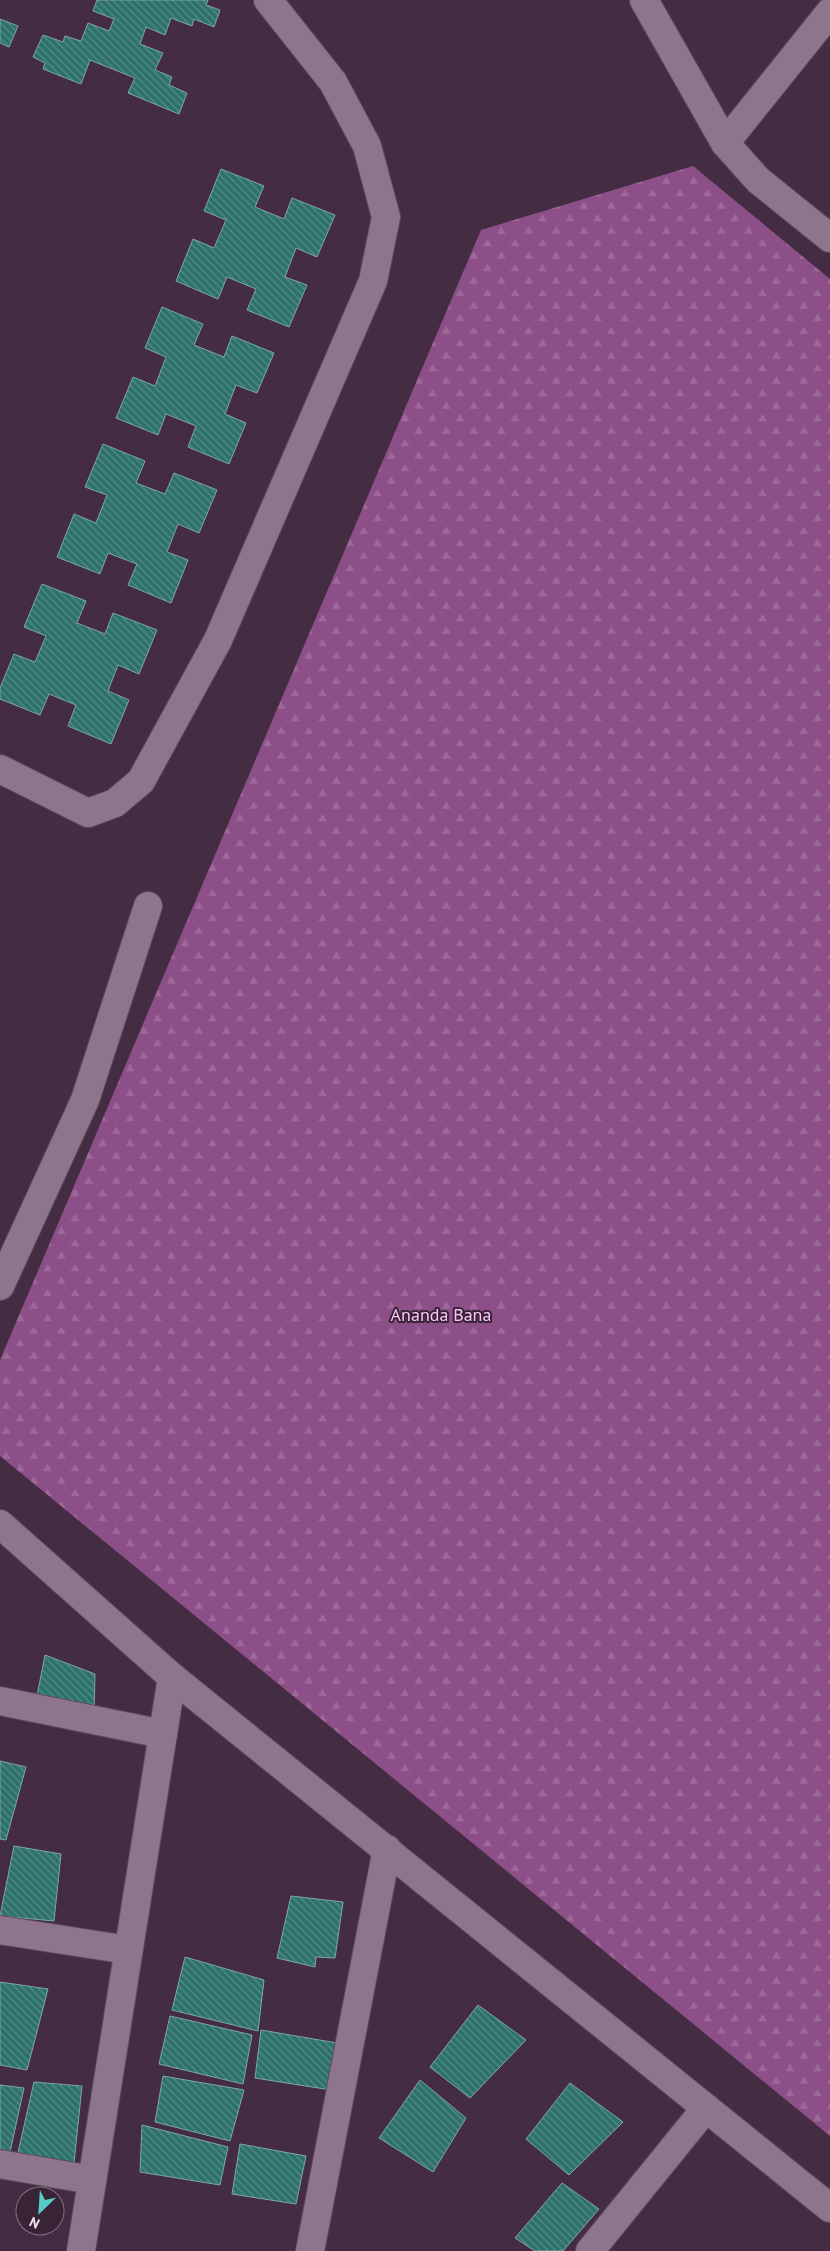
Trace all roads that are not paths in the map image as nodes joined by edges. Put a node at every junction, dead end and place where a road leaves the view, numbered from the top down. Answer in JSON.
{"nodes":[{"id":1,"x":268,"y":0,"type":"edge"},
{"id":2,"x":644,"y":0,"type":"edge"},
{"id":3,"x":830,"y":12,"type":"edge"},
{"id":4,"x":724,"y":143,"type":"junction"},
{"id":5,"x":830,"y":238,"type":"edge"},
{"id":6,"x":0,"y":768,"type":"edge"},
{"id":7,"x":148,"y":906,"type":"dead end"},
{"id":8,"x":0,"y":1286,"type":"edge"},
{"id":9,"x":0,"y":1524,"type":"edge"},
{"id":10,"x":172,"y":1677,"type":"junction"},
{"id":11,"x":0,"y":1701,"type":"edge"},
{"id":12,"x":163,"y":1734,"type":"junction"},
{"id":13,"x":387,"y":1849,"type":"junction"},
{"id":14,"x":0,"y":1930,"type":"edge"},
{"id":15,"x":128,"y":1950,"type":"junction"},
{"id":16,"x":706,"y":2108,"type":"junction"},
{"id":17,"x":0,"y":2164,"type":"edge"},
{"id":18,"x":92,"y":2180,"type":"junction"},
{"id":19,"x":830,"y":2208,"type":"edge"},
{"id":20,"x":80,"y":2251,"type":"edge"},
{"id":21,"x":310,"y":2251,"type":"edge"},
{"id":22,"x":590,"y":2251,"type":"edge"}],
"edges":[{"from":1,"to":6,"type":"street"},
{"from":2,"to":4,"type":"street"},
{"from":3,"to":4,"type":"street"},
{"from":4,"to":5,"type":"street"},
{"from":7,"to":8,"type":"street"},
{"from":9,"to":10,"type":"street"},
{"from":10,"to":12,"type":"street"},
{"from":10,"to":13,"type":"street"},
{"from":11,"to":12,"type":"street"},
{"from":12,"to":15,"type":"street"},
{"from":13,"to":16,"type":"street"},
{"from":13,"to":21,"type":"street"},
{"from":14,"to":15,"type":"street"},
{"from":15,"to":18,"type":"street"},
{"from":16,"to":19,"type":"street"},
{"from":16,"to":22,"type":"street"},
{"from":17,"to":18,"type":"street"},
{"from":18,"to":20,"type":"street"}]}
